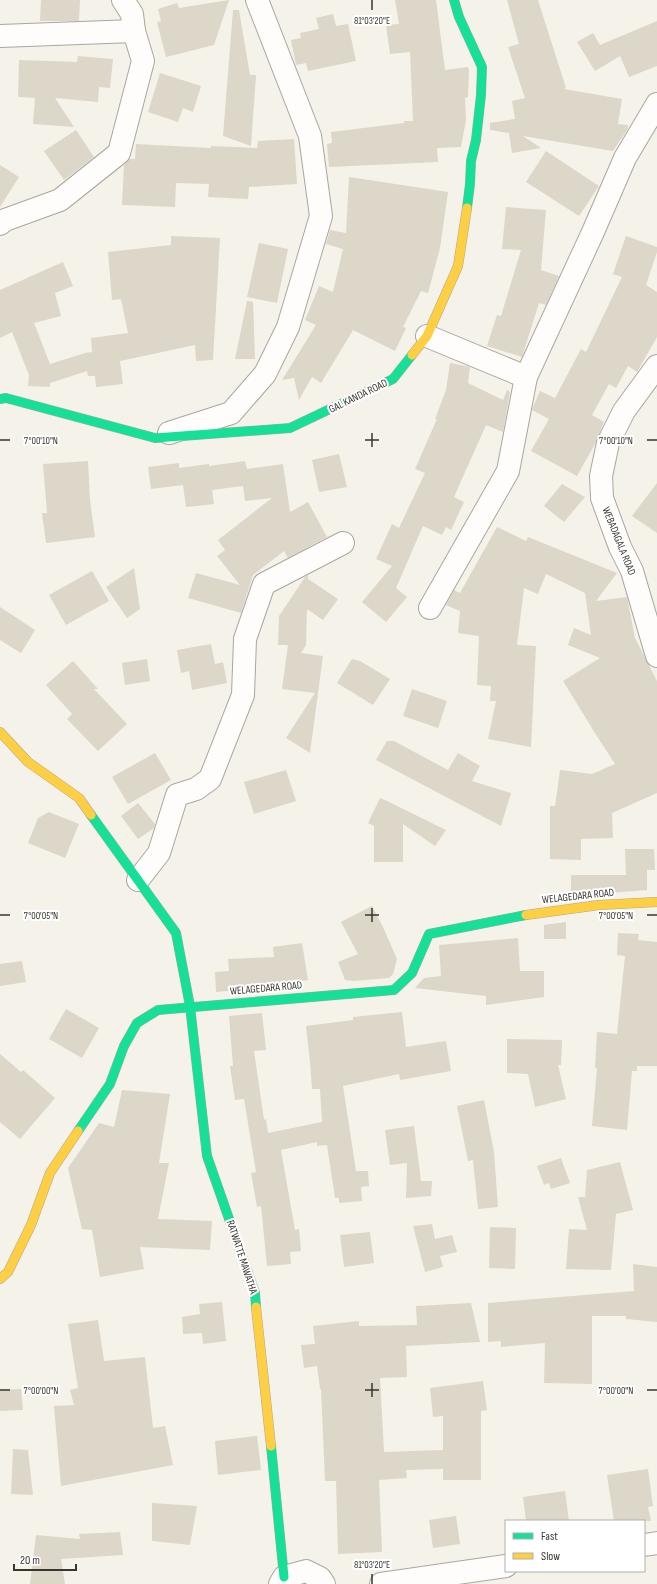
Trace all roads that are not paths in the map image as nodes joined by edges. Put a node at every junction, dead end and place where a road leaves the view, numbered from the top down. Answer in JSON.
{"nodes":[{"id":1,"x":123,"y":0,"type":"edge"},
{"id":2,"x":257,"y":0,"type":"edge"},
{"id":3,"x":454,"y":0,"type":"edge"},
{"id":4,"x":134,"y":31,"type":"junction"},
{"id":5,"x":0,"y":36,"type":"edge"},
{"id":6,"x":657,"y":104,"type":"edge"},
{"id":7,"x":2,"y":222,"type":"edge"},
{"id":8,"x":427,"y":336,"type":"junction"},
{"id":9,"x":657,"y":366,"type":"edge"},
{"id":10,"x":526,"y":377,"type":"junction"},
{"id":11,"x":0,"y":399,"type":"edge"},
{"id":12,"x":154,"y":438,"type":"junction"},
{"id":13,"x":343,"y":543,"type":"dead end"},
{"id":14,"x":430,"y":608,"type":"dead end"},
{"id":15,"x":657,"y":656,"type":"edge"},
{"id":16,"x":0,"y":732,"type":"edge"},
{"id":17,"x":138,"y":880,"type":"junction"},
{"id":18,"x":657,"y":902,"type":"edge"},
{"id":19,"x":190,"y":1006,"type":"junction"},
{"id":20,"x":0,"y":1279,"type":"edge"},
{"id":21,"x":657,"y":1543,"type":"edge"},
{"id":22,"x":645,"y":1545,"type":"edge"},
{"id":23,"x":505,"y":1566,"type":"edge"},
{"id":24,"x":282,"y":1573,"type":"edge"},
{"id":25,"x":324,"y":1584,"type":"edge"},
{"id":26,"x":381,"y":1584,"type":"edge"}],
"edges":[{"from":1,"to":4,"type":"street"},
{"from":2,"to":12,"type":"street"},
{"from":3,"to":8,"type":"street","name":"GAL KANDA ROAD"},
{"from":4,"to":5,"type":"street"},
{"from":4,"to":7,"type":"street"},
{"from":6,"to":10,"type":"street"},
{"from":8,"to":10,"type":"street"},
{"from":8,"to":12,"type":"street","name":"GAL KANDA ROAD"},
{"from":9,"to":15,"type":"street","name":"WEBADAGALA ROAD"},
{"from":10,"to":14,"type":"street"},
{"from":11,"to":12,"type":"street","name":"GAL KANDA ROAD"},
{"from":13,"to":17,"type":"street"},
{"from":16,"to":17,"type":"street","name":"RATWATTE MAWATHA"},
{"from":17,"to":19,"type":"street","name":"RATWATTE MAWATHA"},
{"from":18,"to":19,"type":"street","name":"WELAGEDARA ROAD"},
{"from":19,"to":20,"type":"street","name":"WELAGEDARA ROAD"},
{"from":19,"to":24,"type":"street","name":"RATWATTE MAWATHA"},
{"from":21,"to":22,"type":"street"},
{"from":23,"to":26,"type":"street"},
{"from":24,"to":25,"type":"street"}]}
